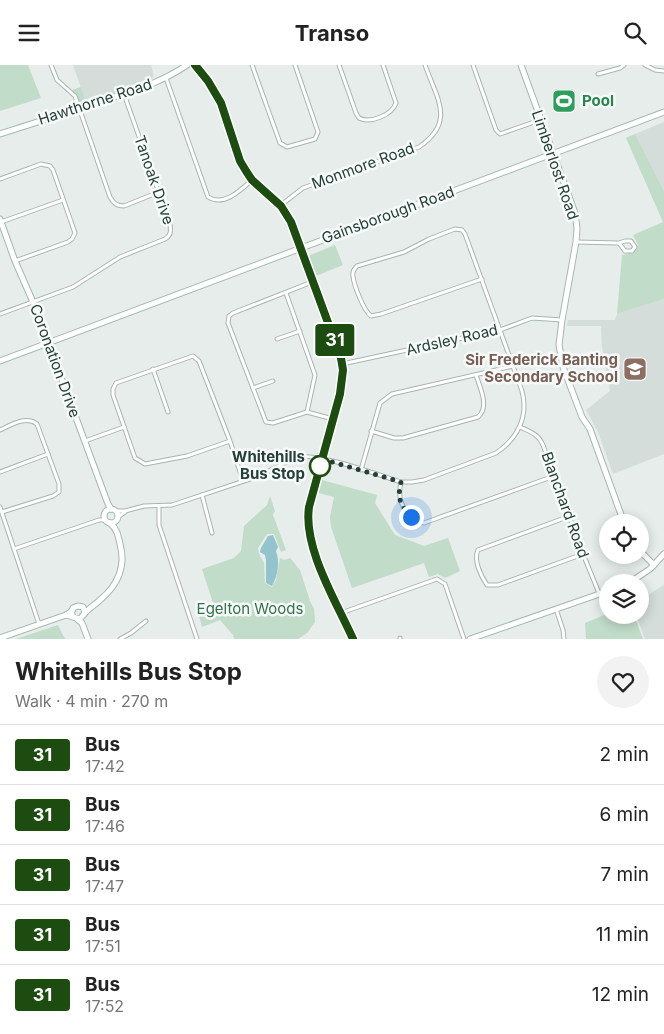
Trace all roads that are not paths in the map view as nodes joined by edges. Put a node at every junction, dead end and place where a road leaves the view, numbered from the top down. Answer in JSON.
{"nodes":[{"id":1,"x":51,"y":65,"type":"edge"},
{"id":2,"x":187,"y":65,"type":"edge"},
{"id":3,"x":195,"y":65,"type":"edge"},
{"id":4,"x":252,"y":65,"type":"edge"},
{"id":5,"x":295,"y":65,"type":"edge"},
{"id":6,"x":338,"y":65,"type":"edge"},
{"id":7,"x":383,"y":65,"type":"edge"},
{"id":8,"x":425,"y":65,"type":"edge"},
{"id":9,"x":474,"y":65,"type":"edge"},
{"id":10,"x":521,"y":65,"type":"edge"},
{"id":11,"x":624,"y":65,"type":"edge"},
{"id":12,"x":645,"y":65,"type":"edge"},
{"id":13,"x":664,"y":71,"type":"edge"},
{"id":14,"x":598,"y":74,"type":"dead end"},
{"id":15,"x":166,"y":78,"type":"junction"},
{"id":16,"x":124,"y":94,"type":"junction"},
{"id":17,"x":80,"y":109,"type":"junction"},
{"id":18,"x":664,"y":112,"type":"edge"},
{"id":19,"x":540,"y":121,"type":"junction"},
{"id":20,"x":0,"y":134,"type":"edge"},
{"id":21,"x":553,"y":154,"type":"junction"},
{"id":22,"x":0,"y":179,"type":"edge"},
{"id":23,"x":252,"y":180,"type":"junction"},
{"id":24,"x":159,"y":192,"type":"junction"},
{"id":25,"x":63,"y":200,"type":"junction"},
{"id":26,"x":281,"y":206,"type":"junction"},
{"id":27,"x":0,"y":220,"type":"edge"},
{"id":28,"x":576,"y":242,"type":"junction"},
{"id":29,"x":619,"y":243,"type":"junction"},
{"id":30,"x":299,"y":249,"type":"junction"},
{"id":31,"x":15,"y":261,"type":"junction"},
{"id":32,"x":482,"y":279,"type":"junction"},
{"id":33,"x":312,"y":282,"type":"junction"},
{"id":34,"x":286,"y":293,"type":"junction"},
{"id":35,"x":33,"y":302,"type":"junction"},
{"id":36,"x":0,"y":314,"type":"edge"},
{"id":37,"x":562,"y":320,"type":"junction"},
{"id":38,"x":500,"y":330,"type":"junction"},
{"id":39,"x":300,"y":331,"type":"junction"},
{"id":40,"x":277,"y":339,"type":"dead end"},
{"id":41,"x":48,"y":343,"type":"junction"},
{"id":42,"x":0,"y":361,"type":"edge"},
{"id":43,"x":342,"y":364,"type":"junction"},
{"id":44,"x":513,"y":366,"type":"junction"},
{"id":45,"x":153,"y":369,"type":"junction"},
{"id":46,"x":476,"y":375,"type":"junction"},
{"id":47,"x":273,"y":381,"type":"dead end"},
{"id":48,"x":253,"y":388,"type":"junction"},
{"id":49,"x":168,"y":412,"type":"dead end"},
{"id":50,"x":307,"y":412,"type":"junction"},
{"id":51,"x":333,"y":419,"type":"junction"},
{"id":52,"x":124,"y":427,"type":"junction"},
{"id":53,"x":520,"y":427,"type":"junction"},
{"id":54,"x":0,"y":430,"type":"edge"},
{"id":55,"x":371,"y":431,"type":"junction"},
{"id":56,"x":85,"y":441,"type":"junction"},
{"id":57,"x":230,"y":441,"type":"junction"},
{"id":58,"x":48,"y":454,"type":"junction"},
{"id":59,"x":322,"y":459,"type":"junction"},
{"id":60,"x":360,"y":470,"type":"junction"},
{"id":61,"x":0,"y":472,"type":"edge"},
{"id":62,"x":554,"y":476,"type":"junction"},
{"id":63,"x":243,"y":481,"type":"junction"},
{"id":64,"x":401,"y":482,"type":"junction"},
{"id":65,"x":202,"y":495,"type":"junction"},
{"id":66,"x":159,"y":506,"type":"junction"},
{"id":67,"x":0,"y":507,"type":"edge"},
{"id":68,"x":2,"y":512,"type":"junction"},
{"id":69,"x":621,"y":514,"type":"edge"},
{"id":70,"x":110,"y":515,"type":"junction"},
{"id":71,"x":570,"y":516,"type":"junction"},
{"id":72,"x":212,"y":533,"type":"dead end"},
{"id":73,"x":14,"y":549,"type":"junction"},
{"id":74,"x":664,"y":554,"type":"edge"},
{"id":75,"x":583,"y":555,"type":"junction"},
{"id":76,"x":649,"y":560,"type":"edge"},
{"id":77,"x":654,"y":565,"type":"junction"},
{"id":78,"x":642,"y":574,"type":"edge"},
{"id":79,"x":599,"y":593,"type":"joint"},
{"id":80,"x":83,"y":607,"type":"junction"},
{"id":81,"x":90,"y":607,"type":"junction"},
{"id":82,"x":556,"y":609,"type":"junction"},
{"id":83,"x":72,"y":611,"type":"junction"},
{"id":84,"x":341,"y":613,"type":"junction"},
{"id":85,"x":66,"y":615,"type":"junction"},
{"id":86,"x":84,"y":615,"type":"junction"},
{"id":87,"x":75,"y":618,"type":"junction"},
{"id":88,"x":146,"y":621,"type":"dead end"},
{"id":89,"x":82,"y":623,"type":"junction"},
{"id":90,"x":39,"y":624,"type":"junction"},
{"id":91,"x":0,"y":638,"type":"edge"},
{"id":92,"x":88,"y":639,"type":"edge"},
{"id":93,"x":120,"y":639,"type":"edge"},
{"id":94,"x":197,"y":639,"type":"edge"},
{"id":95,"x":353,"y":639,"type":"edge"},
{"id":96,"x":464,"y":639,"type":"edge"},
{"id":97,"x":470,"y":639,"type":"edge"},
{"id":98,"x":564,"y":639,"type":"edge"}],
"edges":[{"from":1,"to":17,"type":"street"},
{"from":2,"to":15,"type":"street","name":"Hawthorne Road"},
{"from":3,"to":23,"type":"street"},
{"from":4,"to":5,"type":"street"},
{"from":6,"to":7,"type":"street"},
{"from":8,"to":26,"type":"street","name":"Monmore Road"},
{"from":9,"to":19,"type":"street"},
{"from":10,"to":19,"type":"street","name":"Limberlost Road"},
{"from":11,"to":14,"type":"street"},
{"from":12,"to":13,"type":"street"},
{"from":15,"to":16,"type":"street","name":"Hawthorne Road"},
{"from":15,"to":23,"type":"street"},
{"from":16,"to":17,"type":"street","name":"Hawthorne Road"},
{"from":16,"to":24,"type":"street","name":"Tanoak Drive"},
{"from":17,"to":20,"type":"street","name":"Hawthorne Road"},
{"from":17,"to":24,"type":"street"},
{"from":18,"to":21,"type":"street","name":"Gainsborough Road"},
{"from":19,"to":21,"type":"street","name":"Limberlost Road"},
{"from":21,"to":28,"type":"street","name":"Limberlost Road"},
{"from":21,"to":30,"type":"street","name":"Gainsborough Road"},
{"from":22,"to":25,"type":"street"},
{"from":23,"to":26,"type":"street"},
{"from":24,"to":35,"type":"street","name":"Tanoak Drive"},
{"from":25,"to":27,"type":"street"},
{"from":25,"to":31,"type":"street"},
{"from":26,"to":30,"type":"street"},
{"from":27,"to":31,"type":"street","name":"Coronation Drive"},
{"from":28,"to":29,"type":"street"},
{"from":28,"to":37,"type":"street","name":"Limberlost Road"},
{"from":29,"to":29,"type":"street"},
{"from":30,"to":33,"type":"street"},
{"from":30,"to":41,"type":"street","name":"Gainsborough Road"},
{"from":31,"to":35,"type":"street","name":"Coronation Drive"},
{"from":32,"to":32,"type":"street"},
{"from":32,"to":38,"type":"street"},
{"from":33,"to":34,"type":"street"},
{"from":33,"to":43,"type":"street"},
{"from":34,"to":39,"type":"street"},
{"from":34,"to":48,"type":"street"},
{"from":35,"to":36,"type":"street"},
{"from":35,"to":41,"type":"street","name":"Coronation Drive"},
{"from":37,"to":38,"type":"street","name":"Ardsley Road"},
{"from":37,"to":69,"type":"street","name":"Limberlost Road"},
{"from":38,"to":43,"type":"street","name":"Ardsley Road"},
{"from":38,"to":44,"type":"street"},
{"from":39,"to":40,"type":"street"},
{"from":39,"to":50,"type":"street"},
{"from":41,"to":42,"type":"street","name":"Gainsborough Road"},
{"from":41,"to":56,"type":"street","name":"Coronation Drive"},
{"from":43,"to":51,"type":"street"},
{"from":44,"to":46,"type":"street"},
{"from":44,"to":53,"type":"street"},
{"from":45,"to":49,"type":"street"},
{"from":45,"to":52,"type":"street"},
{"from":45,"to":57,"type":"street"},
{"from":46,"to":55,"type":"street"},
{"from":46,"to":55,"type":"street"},
{"from":47,"to":48,"type":"street"},
{"from":48,"to":50,"type":"street"},
{"from":50,"to":51,"type":"street"},
{"from":51,"to":59,"type":"street"},
{"from":52,"to":56,"type":"street"},
{"from":52,"to":57,"type":"street"},
{"from":53,"to":62,"type":"street","name":"Blanchard Road"},
{"from":53,"to":64,"type":"street"},
{"from":54,"to":58,"type":"street"},
{"from":55,"to":60,"type":"street"},
{"from":56,"to":70,"type":"street","name":"Coronation Drive"},
{"from":57,"to":63,"type":"street"},
{"from":58,"to":61,"type":"street"},
{"from":58,"to":68,"type":"street"},
{"from":59,"to":60,"type":"street"},
{"from":59,"to":63,"type":"street"},
{"from":59,"to":84,"type":"street"},
{"from":60,"to":64,"type":"street"},
{"from":62,"to":64,"type":"street"},
{"from":62,"to":71,"type":"street","name":"Blanchard Road"},
{"from":63,"to":65,"type":"street"},
{"from":65,"to":66,"type":"street"},
{"from":65,"to":72,"type":"street"},
{"from":66,"to":70,"type":"street"},
{"from":66,"to":94,"type":"street"},
{"from":67,"to":68,"type":"street"},
{"from":68,"to":73,"type":"street"},
{"from":70,"to":73,"type":"street"},
{"from":70,"to":81,"type":"street","name":"Coronation Drive"},
{"from":71,"to":75,"type":"street","name":"Blanchard Road"},
{"from":71,"to":75,"type":"street"},
{"from":73,"to":90,"type":"street"},
{"from":74,"to":77,"type":"street"},
{"from":75,"to":79,"type":"street","name":"Blanchard Road"},
{"from":76,"to":77,"type":"street"},
{"from":77,"to":78,"type":"street"},
{"from":79,"to":82,"type":"street"},
{"from":80,"to":81,"type":"street"},
{"from":80,"to":83,"type":"street"},
{"from":80,"to":86,"type":"street"},
{"from":81,"to":86,"type":"street","name":"Coronation Drive"},
{"from":82,"to":97,"type":"street"},
{"from":82,"to":98,"type":"street"},
{"from":83,"to":85,"type":"street"},
{"from":83,"to":87,"type":"street"},
{"from":84,"to":95,"type":"street"},
{"from":84,"to":96,"type":"street"},
{"from":85,"to":87,"type":"street"},
{"from":85,"to":90,"type":"street"},
{"from":86,"to":87,"type":"street"},
{"from":86,"to":89,"type":"street"},
{"from":87,"to":89,"type":"street"},
{"from":88,"to":93,"type":"street"},
{"from":89,"to":92,"type":"street"},
{"from":90,"to":91,"type":"street"}]}
